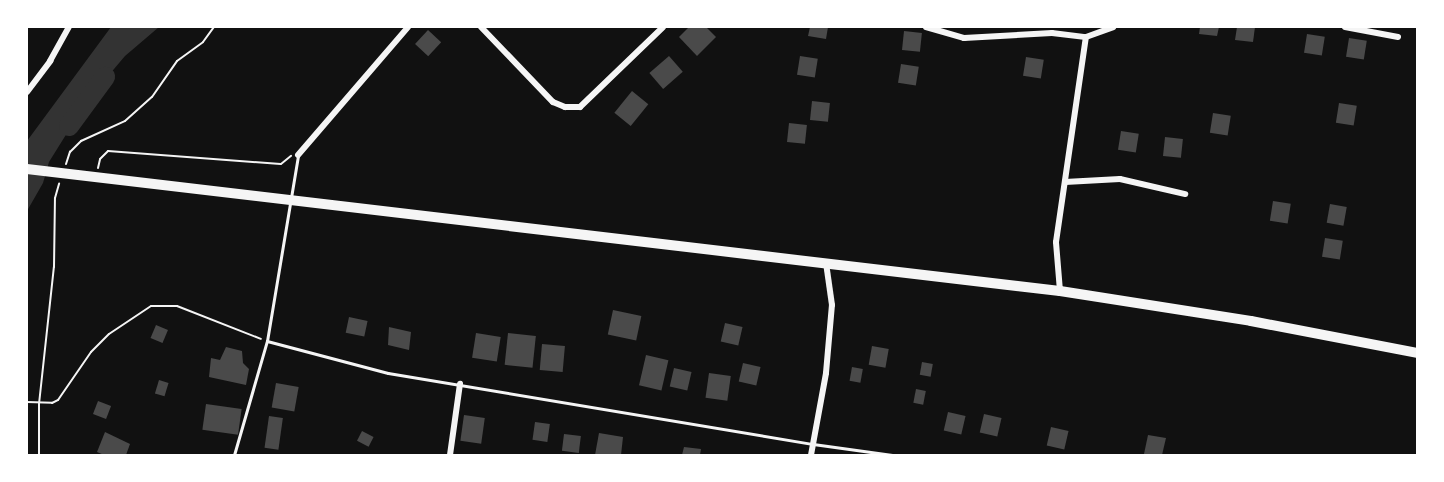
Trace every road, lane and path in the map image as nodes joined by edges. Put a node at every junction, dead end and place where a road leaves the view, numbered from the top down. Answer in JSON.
{"nodes":[{"id":1,"x":69,"y":27,"type":"edge"},
{"id":2,"x":214,"y":27,"type":"edge"},
{"id":3,"x":408,"y":27,"type":"edge"},
{"id":4,"x":481,"y":27,"type":"edge"},
{"id":5,"x":663,"y":27,"type":"edge"},
{"id":6,"x":926,"y":27,"type":"edge"},
{"id":7,"x":1113,"y":27,"type":"edge"},
{"id":8,"x":1345,"y":27,"type":"edge"},
{"id":9,"x":1398,"y":37,"type":"dead end"},
{"id":10,"x":1086,"y":38,"type":"junction"},
{"id":11,"x":27,"y":92,"type":"edge"},
{"id":12,"x":298,"y":155,"type":"junction"},
{"id":13,"x":27,"y":169,"type":"edge"},
{"id":14,"x":63,"y":171,"type":"dead end"},
{"id":15,"x":97,"y":172,"type":"junction"},
{"id":16,"x":60,"y":180,"type":"dead end"},
{"id":17,"x":1065,"y":182,"type":"junction"},
{"id":18,"x":1185,"y":194,"type":"dead end"},
{"id":19,"x":826,"y":262,"type":"junction"},
{"id":20,"x":1060,"y":291,"type":"junction"},
{"id":21,"x":267,"y":341,"type":"junction"},
{"id":22,"x":1417,"y":352,"type":"edge"},
{"id":23,"x":460,"y":384,"type":"junction"},
{"id":24,"x":27,"y":402,"type":"edge"},
{"id":25,"x":39,"y":404,"type":"junction"},
{"id":26,"x":813,"y":444,"type":"junction"},
{"id":27,"x":39,"y":455,"type":"edge"},
{"id":28,"x":234,"y":455,"type":"edge"},
{"id":29,"x":450,"y":455,"type":"edge"},
{"id":30,"x":811,"y":455,"type":"edge"},
{"id":31,"x":892,"y":455,"type":"edge"}],
"edges":[{"from":1,"to":11,"type":"street"},
{"from":2,"to":14,"type":"path"},
{"from":3,"to":12,"type":"street"},
{"from":4,"to":5,"type":"street"},
{"from":6,"to":10,"type":"street"},
{"from":7,"to":10,"type":"street"},
{"from":8,"to":9,"type":"street"},
{"from":10,"to":17,"type":"street"},
{"from":12,"to":15,"type":"path"},
{"from":12,"to":21,"type":"lane"},
{"from":13,"to":15,"type":"highway"},
{"from":15,"to":19,"type":"highway"},
{"from":16,"to":25,"type":"path"},
{"from":17,"to":18,"type":"street"},
{"from":17,"to":20,"type":"street"},
{"from":19,"to":20,"type":"highway"},
{"from":19,"to":26,"type":"street"},
{"from":20,"to":22,"type":"highway"},
{"from":21,"to":23,"type":"lane"},
{"from":21,"to":25,"type":"path"},
{"from":21,"to":28,"type":"lane"},
{"from":23,"to":26,"type":"lane"},
{"from":23,"to":29,"type":"street"},
{"from":24,"to":25,"type":"path"},
{"from":25,"to":27,"type":"path"},
{"from":26,"to":30,"type":"street"},
{"from":26,"to":31,"type":"lane"}]}
